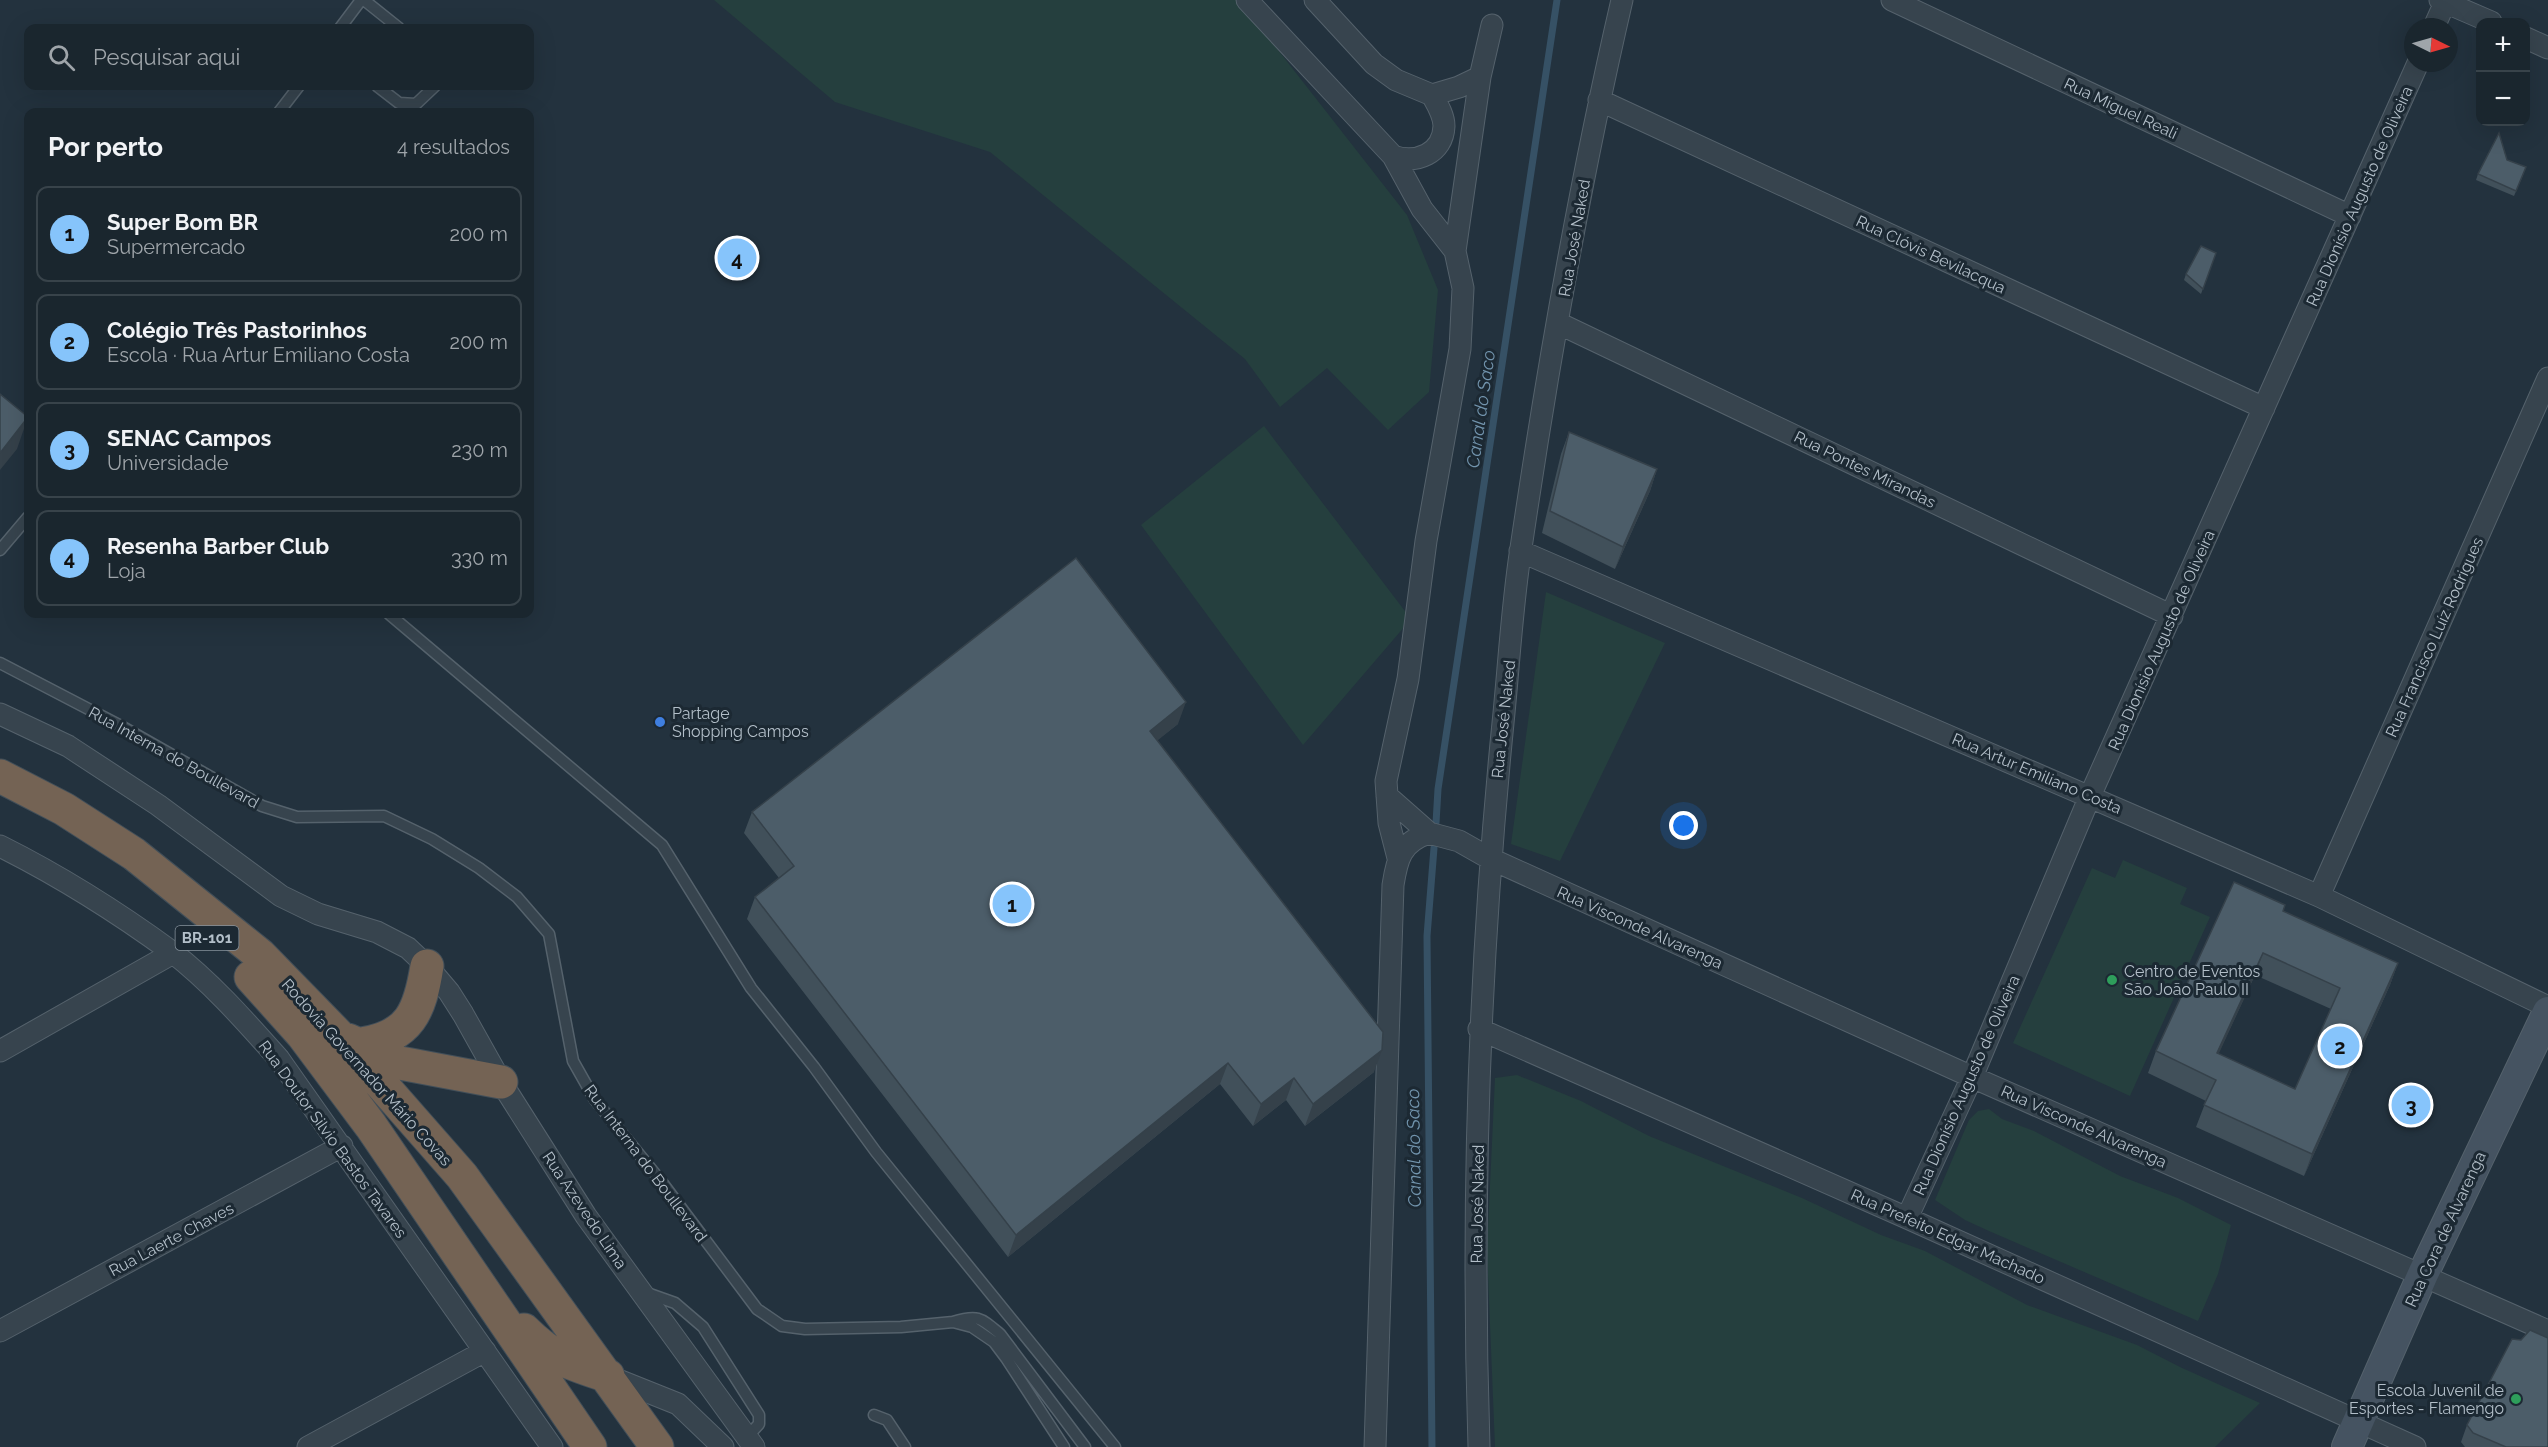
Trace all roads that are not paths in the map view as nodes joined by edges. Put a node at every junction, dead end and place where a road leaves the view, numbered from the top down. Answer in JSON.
{"nodes":[{"id":1,"x":362,"y":0,"type":"edge"},
{"id":2,"x":1247,"y":0,"type":"edge"},
{"id":3,"x":1315,"y":0,"type":"edge"},
{"id":4,"x":1622,"y":0,"type":"edge"},
{"id":5,"x":1892,"y":0,"type":"edge"},
{"id":6,"x":2444,"y":1,"type":"edge"},
{"id":7,"x":2437,"y":18,"type":"edge"},
{"id":8,"x":2482,"y":18,"type":"edge"},
{"id":9,"x":343,"y":24,"type":"edge"},
{"id":10,"x":394,"y":24,"type":"edge"},
{"id":11,"x":1492,"y":25,"type":"dead end"},
{"id":12,"x":2530,"y":40,"type":"edge"},
{"id":13,"x":2548,"y":48,"type":"edge"},
{"id":14,"x":2414,"y":72,"type":"edge"},
{"id":15,"x":1480,"y":76,"type":"junction"},
{"id":16,"x":296,"y":90,"type":"edge"},
{"id":17,"x":382,"y":90,"type":"edge"},
{"id":18,"x":431,"y":90,"type":"edge"},
{"id":19,"x":1432,"y":95,"type":"junction"},
{"id":20,"x":1599,"y":100,"type":"junction"},
{"id":21,"x":282,"y":108,"type":"edge"},
{"id":22,"x":1393,"y":156,"type":"junction"},
{"id":23,"x":2350,"y":216,"type":"junction"},
{"id":24,"x":1455,"y":251,"type":"junction"},
{"id":25,"x":1558,"y":323,"type":"junction"},
{"id":26,"x":2548,"y":378,"type":"edge"},
{"id":27,"x":2264,"y":408,"type":"junction"},
{"id":28,"x":24,"y":522,"type":"edge"},
{"id":29,"x":0,"y":550,"type":"edge"},
{"id":30,"x":1520,"y":551,"type":"junction"},
{"id":31,"x":2172,"y":616,"type":"junction"},
{"id":32,"x":394,"y":618,"type":"edge"},
{"id":33,"x":0,"y":663,"type":"edge"},
{"id":34,"x":0,"y":714,"type":"edge"},
{"id":35,"x":0,"y":776,"type":"edge"},
{"id":36,"x":1387,"y":796,"type":"junction"},
{"id":37,"x":2090,"y":796,"type":"junction"},
{"id":38,"x":0,"y":798,"type":"edge"},
{"id":39,"x":1429,"y":833,"type":"junction"},
{"id":40,"x":0,"y":846,"type":"edge"},
{"id":41,"x":1398,"y":858,"type":"junction"},
{"id":42,"x":1489,"y":858,"type":"junction"},
{"id":43,"x":2319,"y":896,"type":"junction"},
{"id":44,"x":172,"y":953,"type":"junction"},
{"id":45,"x":427,"y":966,"type":"junction"},
{"id":46,"x":2548,"y":1007,"type":"edge"},
{"id":47,"x":2548,"y":1012,"type":"edge"},
{"id":48,"x":1479,"y":1029,"type":"junction"},
{"id":49,"x":351,"y":1041,"type":"junction"},
{"id":50,"x":0,"y":1050,"type":"edge"},
{"id":51,"x":1972,"y":1077,"type":"junction"},
{"id":52,"x":501,"y":1082,"type":"junction"},
{"id":53,"x":342,"y":1146,"type":"junction"},
{"id":54,"x":1907,"y":1218,"type":"junction"},
{"id":55,"x":445,"y":1231,"type":"junction"},
{"id":56,"x":2423,"y":1274,"type":"junction"},
{"id":57,"x":639,"y":1290,"type":"junction"},
{"id":58,"x":953,"y":1322,"type":"junction"},
{"id":59,"x":0,"y":1331,"type":"edge"},
{"id":60,"x":2548,"y":1331,"type":"edge"},
{"id":61,"x":485,"y":1351,"type":"junction"},
{"id":62,"x":608,"y":1376,"type":"junction"},
{"id":63,"x":874,"y":1415,"type":"dead end"},
{"id":64,"x":2353,"y":1434,"type":"edge"},
{"id":65,"x":751,"y":1442,"type":"edge"},
{"id":66,"x":1373,"y":1445,"type":"edge"},
{"id":67,"x":308,"y":1447,"type":"edge"},
{"id":68,"x":552,"y":1447,"type":"edge"},
{"id":69,"x":590,"y":1447,"type":"edge"},
{"id":70,"x":657,"y":1447,"type":"edge"},
{"id":71,"x":723,"y":1447,"type":"edge"},
{"id":72,"x":905,"y":1447,"type":"edge"},
{"id":73,"x":1064,"y":1447,"type":"edge"},
{"id":74,"x":1085,"y":1447,"type":"edge"},
{"id":75,"x":1115,"y":1447,"type":"edge"},
{"id":76,"x":1479,"y":1447,"type":"edge"},
{"id":77,"x":2415,"y":1447,"type":"edge"}],
"edges":[{"from":1,"to":9,"type":"lane"},
{"from":1,"to":10,"type":"lane"},
{"from":2,"to":22,"type":"street"},
{"from":3,"to":19,"type":"street"},
{"from":4,"to":20,"type":"street","name":"Rua José Naked"},
{"from":5,"to":23,"type":"street","name":"Rua Miguel Reali"},
{"from":6,"to":7,"type":"street"},
{"from":6,"to":8,"type":"street"},
{"from":11,"to":15,"type":"street"},
{"from":12,"to":13,"type":"street"},
{"from":14,"to":23,"type":"street","name":"Rua Dionísio Augusto de Oliveira"},
{"from":15,"to":19,"type":"street"},
{"from":15,"to":24,"type":"street"},
{"from":16,"to":21,"type":"lane"},
{"from":17,"to":18,"type":"lane"},
{"from":19,"to":22,"type":"street"},
{"from":20,"to":25,"type":"street","name":"Rua José Naked"},
{"from":20,"to":27,"type":"street","name":"Rua Clóvis Bevilacqua"},
{"from":22,"to":24,"type":"street"},
{"from":23,"to":27,"type":"street","name":"Rua Dionísio Augusto de Oliveira"},
{"from":24,"to":36,"type":"street"},
{"from":25,"to":30,"type":"street","name":"Rua José Naked"},
{"from":25,"to":31,"type":"street","name":"Rua Pontes Mirandas"},
{"from":26,"to":43,"type":"street","name":"Rua Francisco Luíz Rodrigues"},
{"from":27,"to":31,"type":"street","name":"Rua Dionísio Augusto de Oliveira"},
{"from":28,"to":29,"type":"lane"},
{"from":30,"to":37,"type":"street","name":"Rua Artur Emiliano Costa"},
{"from":30,"to":42,"type":"street","name":"Rua José Naked"},
{"from":31,"to":37,"type":"street","name":"Rua Dionísio Augusto de Oliveira"},
{"from":32,"to":75,"type":"lane"},
{"from":33,"to":58,"type":"lane","name":"Rua Interna do Boullevard"},
{"from":34,"to":45,"type":"street"},
{"from":35,"to":49,"type":"highway","name":"Rodovia Governador Mário Covas","number":"BR-101"},
{"from":36,"to":39,"type":"street"},
{"from":36,"to":41,"type":"street"},
{"from":37,"to":43,"type":"street","name":"Rua Artur Emiliano Costa"},
{"from":37,"to":51,"type":"street","name":"Rua Dionísio Augusto de Oliveira"},
{"from":38,"to":55,"type":"highway","name":"Rodovia Governador Mário Covas","number":"BR-101"},
{"from":39,"to":41,"type":"street"},
{"from":39,"to":42,"type":"street","name":"Rua Visconde Alvarenga"},
{"from":40,"to":44,"type":"street","name":"Rua Doutor Silvio Bastos Tavares"},
{"from":41,"to":66,"type":"street"},
{"from":42,"to":48,"type":"street","name":"Rua José Naked"},
{"from":42,"to":51,"type":"street","name":"Rua Visconde Alvarenga"},
{"from":43,"to":46,"type":"street","name":"Rua Artur Emiliano Costa"},
{"from":44,"to":50,"type":"street"},
{"from":44,"to":53,"type":"street","name":"Rua Doutor Silvio Bastos Tavares"},
{"from":45,"to":49,"type":"highway"},
{"from":45,"to":52,"type":"street","name":"Rua Azevedo Lima"},
{"from":47,"to":56,"type":"main road","name":"Rua Cora de Alvarenga"},
{"from":48,"to":54,"type":"street","name":"Rua Prefeito Edgar Machado"},
{"from":48,"to":76,"type":"street","name":"Rua José Naked"},
{"from":49,"to":52,"type":"highway"},
{"from":49,"to":62,"type":"highway","name":"Rodovia Governador Mário Covas","number":"BR-101"},
{"from":51,"to":54,"type":"street","name":"Rua Dionísio Augusto de Oliveira"},
{"from":51,"to":56,"type":"street","name":"Rua Visconde Alvarenga"},
{"from":52,"to":57,"type":"street","name":"Rua Azevedo Lima"},
{"from":53,"to":59,"type":"street","name":"Rua Laerte Chaves"},
{"from":53,"to":61,"type":"street","name":"Rua Doutor Silvio Bastos Tavares"},
{"from":54,"to":64,"type":"street","name":"Rua Prefeito Edgar Machado"},
{"from":55,"to":62,"type":"highway"},
{"from":55,"to":69,"type":"highway","name":"Rodovia Governador Mário Covas","number":"BR-101"},
{"from":56,"to":60,"type":"street","name":"Rua Visconde Alvarenga"},
{"from":56,"to":64,"type":"main road","name":"Rua Cora de Alvarenga"},
{"from":57,"to":65,"type":"street","name":"Rua Azevedo Lima"},
{"from":57,"to":65,"type":"lane"},
{"from":58,"to":73,"type":"lane","name":"Rua Interna do Boullevard"},
{"from":58,"to":74,"type":"lane"},
{"from":61,"to":67,"type":"street"},
{"from":61,"to":68,"type":"street","name":"Rua Doutor Silvio Bastos Tavares"},
{"from":62,"to":70,"type":"highway","name":"Rodovia Governador Mário Covas","number":"BR-101"},
{"from":62,"to":71,"type":"street"},
{"from":63,"to":72,"type":"lane"},
{"from":64,"to":77,"type":"street","name":"Rua Prefeito Edgar Machado"}]}
